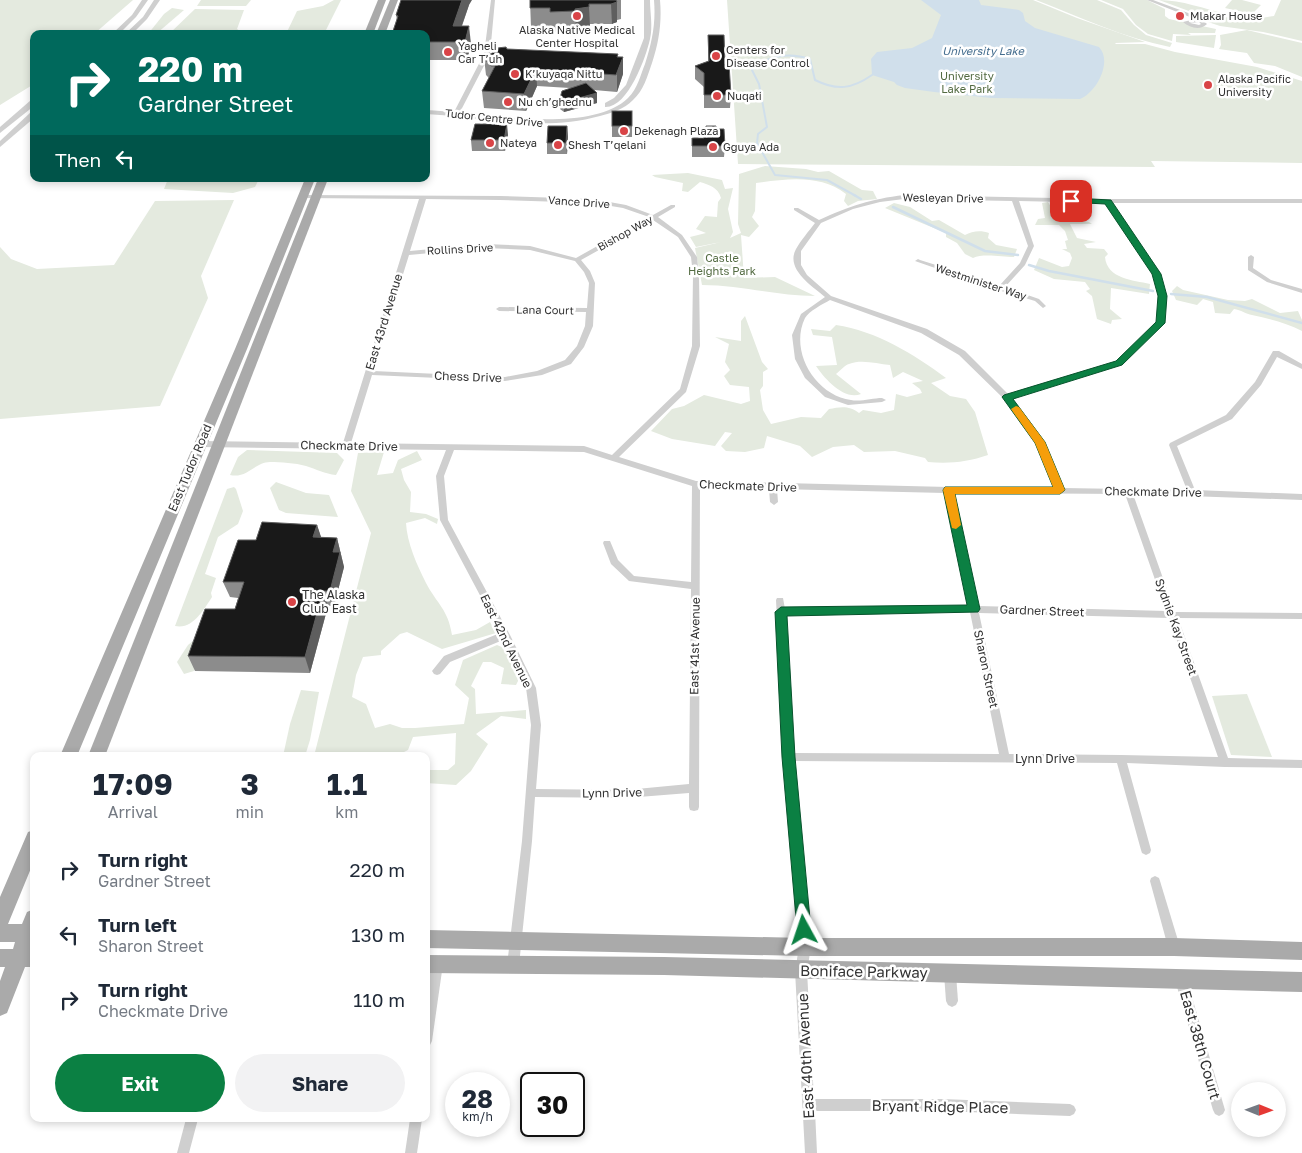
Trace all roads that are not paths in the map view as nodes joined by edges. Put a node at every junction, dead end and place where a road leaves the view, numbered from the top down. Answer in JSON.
{"nodes":[{"id":1,"x":145,"y":0,"type":"edge"},
{"id":2,"x":157,"y":0,"type":"edge"},
{"id":3,"x":382,"y":0,"type":"edge"},
{"id":4,"x":394,"y":0,"type":"edge"},
{"id":5,"x":493,"y":0,"type":"edge"},
{"id":6,"x":647,"y":0,"type":"edge"},
{"id":7,"x":657,"y":0,"type":"edge"},
{"id":8,"x":1149,"y":0,"type":"edge"},
{"id":9,"x":1200,"y":20,"type":"dead end"},
{"id":10,"x":119,"y":30,"type":"edge"},
{"id":11,"x":132,"y":30,"type":"edge"},
{"id":12,"x":370,"y":30,"type":"edge"},
{"id":13,"x":382,"y":30,"type":"edge"},
{"id":14,"x":30,"y":105,"type":"edge"},
{"id":15,"x":430,"y":108,"type":"edge"},
{"id":16,"x":430,"y":112,"type":"edge"},
{"id":17,"x":458,"y":112,"type":"junction"},
{"id":18,"x":18,"y":114,"type":"junction"},
{"id":19,"x":30,"y":115,"type":"edge"},
{"id":20,"x":30,"y":118,"type":"edge"},
{"id":21,"x":0,"y":131,"type":"edge"},
{"id":22,"x":0,"y":145,"type":"edge"},
{"id":23,"x":310,"y":182,"type":"edge"},
{"id":24,"x":321,"y":182,"type":"edge"},
{"id":25,"x":309,"y":197,"type":"junction"},
{"id":26,"x":422,"y":198,"type":"junction"},
{"id":27,"x":1015,"y":200,"type":"junction"},
{"id":28,"x":1108,"y":201,"type":"junction"},
{"id":29,"x":1302,"y":201,"type":"edge"},
{"id":30,"x":673,"y":206,"type":"dead end"},
{"id":31,"x":796,"y":209,"type":"dead end"},
{"id":32,"x":654,"y":217,"type":"junction"},
{"id":33,"x":819,"y":222,"type":"junction"},
{"id":34,"x":406,"y":253,"type":"junction"},
{"id":35,"x":1251,"y":257,"type":"dead end"},
{"id":36,"x":577,"y":260,"type":"junction"},
{"id":37,"x":918,"y":261,"type":"dead end"},
{"id":38,"x":1000,"y":289,"type":"junction"},
{"id":39,"x":1302,"y":291,"type":"edge"},
{"id":40,"x":829,"y":297,"type":"junction"},
{"id":41,"x":1042,"y":306,"type":"dead end"},
{"id":42,"x":499,"y":309,"type":"dead end"},
{"id":43,"x":590,"y":310,"type":"junction"},
{"id":44,"x":1302,"y":367,"type":"edge"},
{"id":45,"x":369,"y":373,"type":"junction"},
{"id":46,"x":1007,"y":397,"type":"junction"},
{"id":47,"x":882,"y":400,"type":"dead end"},
{"id":48,"x":200,"y":444,"type":"junction"},
{"id":49,"x":219,"y":444,"type":"junction"},
{"id":50,"x":346,"y":446,"type":"junction"},
{"id":51,"x":451,"y":447,"type":"junction"},
{"id":52,"x":614,"y":458,"type":"junction"},
{"id":53,"x":696,"y":484,"type":"junction"},
{"id":54,"x":774,"y":487,"type":"junction"},
{"id":55,"x":948,"y":490,"type":"junction"},
{"id":56,"x":1060,"y":490,"type":"junction"},
{"id":57,"x":1128,"y":491,"type":"junction"},
{"id":58,"x":1192,"y":493,"type":"junction"},
{"id":59,"x":1302,"y":497,"type":"edge"},
{"id":60,"x":774,"y":502,"type":"dead end"},
{"id":61,"x":607,"y":543,"type":"dead end"},
{"id":62,"x":696,"y":586,"type":"junction"},
{"id":63,"x":780,"y":600,"type":"dead end"},
{"id":64,"x":974,"y":609,"type":"junction"},
{"id":65,"x":781,"y":612,"type":"junction"},
{"id":66,"x":1172,"y":615,"type":"junction"},
{"id":67,"x":1302,"y":616,"type":"edge"},
{"id":68,"x":505,"y":634,"type":"junction"},
{"id":69,"x":437,"y":672,"type":"dead end"},
{"id":70,"x":70,"y":752,"type":"edge"},
{"id":71,"x":98,"y":752,"type":"edge"},
{"id":72,"x":789,"y":757,"type":"junction"},
{"id":73,"x":1121,"y":759,"type":"junction"},
{"id":74,"x":1004,"y":760,"type":"junction"},
{"id":75,"x":1225,"y":763,"type":"junction"},
{"id":76,"x":1302,"y":764,"type":"edge"},
{"id":77,"x":693,"y":788,"type":"junction"},
{"id":78,"x":530,"y":793,"type":"junction"},
{"id":79,"x":694,"y":807,"type":"dead end"},
{"id":80,"x":30,"y":848,"type":"edge"},
{"id":81,"x":1146,"y":850,"type":"dead end"},
{"id":82,"x":1155,"y":881,"type":"dead end"},
{"id":83,"x":0,"y":920,"type":"edge"},
{"id":84,"x":30,"y":928,"type":"edge"},
{"id":85,"x":0,"y":932,"type":"edge"},
{"id":86,"x":30,"y":932,"type":"edge"},
{"id":87,"x":430,"y":939,"type":"edge"},
{"id":88,"x":516,"y":941,"type":"junction"},
{"id":89,"x":805,"y":947,"type":"junction"},
{"id":90,"x":1174,"y":948,"type":"junction"},
{"id":91,"x":1302,"y":950,"type":"edge"},
{"id":92,"x":17,"y":958,"type":"edge"},
{"id":93,"x":431,"y":964,"type":"edge"},
{"id":94,"x":513,"y":965,"type":"junction"},
{"id":95,"x":801,"y":971,"type":"junction"},
{"id":96,"x":950,"y":974,"type":"junction"},
{"id":97,"x":430,"y":979,"type":"edge"},
{"id":98,"x":1181,"y":980,"type":"junction"},
{"id":99,"x":1302,"y":982,"type":"edge"},
{"id":100,"x":952,"y":1001,"type":"dead end"},
{"id":101,"x":0,"y":1006,"type":"edge"},
{"id":102,"x":809,"y":1105,"type":"junction"},
{"id":103,"x":1070,"y":1110,"type":"dead end"},
{"id":104,"x":1219,"y":1110,"type":"dead end"},
{"id":105,"x":191,"y":1122,"type":"edge"},
{"id":106,"x":416,"y":1122,"type":"edge"},
{"id":107,"x":183,"y":1153,"type":"edge"},
{"id":108,"x":411,"y":1153,"type":"edge"},
{"id":109,"x":811,"y":1153,"type":"edge"}],
"edges":[{"from":1,"to":10,"type":"street"},
{"from":2,"to":11,"type":"street"},
{"from":3,"to":12,"type":"main road"},
{"from":4,"to":13,"type":"main road"},
{"from":5,"to":17,"type":"street"},
{"from":6,"to":17,"type":"street","name":"Tudor Centre Drive"},
{"from":7,"to":17,"type":"street","name":"Tudor Centre Drive"},
{"from":8,"to":9,"type":"street"},
{"from":14,"to":18,"type":"street"},
{"from":15,"to":17,"type":"street","name":"Tudor Centre Drive"},
{"from":16,"to":17,"type":"street","name":"Tudor Centre Drive"},
{"from":18,"to":19,"type":"street"},
{"from":18,"to":21,"type":"street"},
{"from":20,"to":22,"type":"street"},
{"from":23,"to":25,"type":"main road","name":"East Tudor Road"},
{"from":24,"to":25,"type":"main road","name":"East Tudor Road"},
{"from":25,"to":26,"type":"street","name":"Vance Drive"},
{"from":25,"to":48,"type":"main road","name":"East Tudor Road"},
{"from":25,"to":49,"type":"main road","name":"East Tudor Road"},
{"from":26,"to":32,"type":"street","name":"Vance Drive"},
{"from":26,"to":34,"type":"street","name":"East 43rd Avenue"},
{"from":27,"to":28,"type":"street","name":"Wesleyan Drive"},
{"from":27,"to":33,"type":"street","name":"Wesleyan Drive"},
{"from":27,"to":38,"type":"street"},
{"from":28,"to":29,"type":"street","name":"Wesleyan Drive"},
{"from":28,"to":46,"type":"street"},
{"from":30,"to":32,"type":"street","name":"Bishop Way"},
{"from":31,"to":33,"type":"street"},
{"from":32,"to":36,"type":"street","name":"Bishop Way"},
{"from":32,"to":52,"type":"street","name":"Vance Drive"},
{"from":33,"to":40,"type":"street"},
{"from":34,"to":36,"type":"street","name":"Rollins Drive"},
{"from":34,"to":45,"type":"street","name":"East 43rd Avenue"},
{"from":35,"to":39,"type":"street"},
{"from":36,"to":43,"type":"street"},
{"from":37,"to":38,"type":"street","name":"Westminister Way"},
{"from":38,"to":41,"type":"street","name":"Westminister Way"},
{"from":40,"to":46,"type":"street"},
{"from":40,"to":47,"type":"street"},
{"from":42,"to":43,"type":"street","name":"Lana Court"},
{"from":43,"to":45,"type":"street","name":"Chess Drive"},
{"from":44,"to":58,"type":"street"},
{"from":45,"to":50,"type":"street","name":"East 43rd Avenue"},
{"from":46,"to":56,"type":"street"},
{"from":48,"to":49,"type":"street","name":"Checkmate Drive"},
{"from":48,"to":70,"type":"main road","name":"East Tudor Road"},
{"from":49,"to":50,"type":"street","name":"Checkmate Drive"},
{"from":49,"to":71,"type":"main road","name":"East Tudor Road"},
{"from":50,"to":51,"type":"street","name":"Checkmate Drive"},
{"from":51,"to":52,"type":"street","name":"Checkmate Drive"},
{"from":51,"to":68,"type":"street","name":"East 42nd Avenue"},
{"from":52,"to":53,"type":"street","name":"Checkmate Drive"},
{"from":53,"to":54,"type":"street","name":"Checkmate Drive"},
{"from":53,"to":62,"type":"street","name":"East 41st Avenue"},
{"from":54,"to":55,"type":"street","name":"Checkmate Drive"},
{"from":54,"to":60,"type":"street"},
{"from":55,"to":56,"type":"street","name":"Checkmate Drive"},
{"from":55,"to":64,"type":"street","name":"Sharon Street"},
{"from":56,"to":57,"type":"street","name":"Checkmate Drive"},
{"from":57,"to":58,"type":"street","name":"Checkmate Drive"},
{"from":57,"to":66,"type":"street","name":"Sydnie Kay Street"},
{"from":58,"to":59,"type":"street","name":"Checkmate Drive"},
{"from":61,"to":62,"type":"street"},
{"from":62,"to":77,"type":"street","name":"East 41st Avenue"},
{"from":63,"to":65,"type":"street","name":"East 40th Avenue"},
{"from":64,"to":65,"type":"street","name":"Gardner Street"},
{"from":64,"to":66,"type":"street","name":"Gardner Street"},
{"from":64,"to":74,"type":"street","name":"Sharon Street"},
{"from":65,"to":72,"type":"street","name":"East 40th Avenue"},
{"from":66,"to":67,"type":"street","name":"Gardner Street"},
{"from":66,"to":75,"type":"street","name":"Sydnie Kay Street"},
{"from":68,"to":69,"type":"street"},
{"from":68,"to":78,"type":"street","name":"East 42nd Avenue"},
{"from":72,"to":74,"type":"street","name":"Lynn Drive"},
{"from":72,"to":89,"type":"street","name":"East 40th Avenue"},
{"from":73,"to":74,"type":"street","name":"Lynn Drive"},
{"from":73,"to":75,"type":"street","name":"Lynn Drive"},
{"from":73,"to":81,"type":"street"},
{"from":75,"to":76,"type":"street","name":"Lynn Drive"},
{"from":77,"to":78,"type":"street","name":"Lynn Drive"},
{"from":77,"to":79,"type":"street","name":"East 41st Avenue"},
{"from":78,"to":88,"type":"street","name":"East 42nd Avenue"},
{"from":80,"to":83,"type":"main road"},
{"from":82,"to":90,"type":"street"},
{"from":84,"to":85,"type":"main road"},
{"from":86,"to":92,"type":"main road"},
{"from":87,"to":88,"type":"main road","name":"Boniface Parkway"},
{"from":88,"to":89,"type":"main road","name":"Boniface Parkway"},
{"from":88,"to":94,"type":"street","name":"East 42nd Avenue"},
{"from":89,"to":90,"type":"main road","name":"Boniface Parkway"},
{"from":89,"to":95,"type":"street","name":"East 40th Avenue"},
{"from":90,"to":91,"type":"main road","name":"Boniface Parkway"},
{"from":92,"to":101,"type":"main road"},
{"from":93,"to":94,"type":"main road","name":"Boniface Parkway"},
{"from":93,"to":97,"type":"street"},
{"from":94,"to":95,"type":"main road","name":"Boniface Parkway"},
{"from":95,"to":96,"type":"main road","name":"Boniface Parkway"},
{"from":95,"to":102,"type":"street","name":"East 40th Avenue"},
{"from":96,"to":98,"type":"main road","name":"Boniface Parkway"},
{"from":96,"to":100,"type":"street"},
{"from":98,"to":99,"type":"main road","name":"Boniface Parkway"},
{"from":98,"to":104,"type":"street","name":"East 38th Court"},
{"from":102,"to":103,"type":"street","name":"Bryant Ridge Place"},
{"from":102,"to":109,"type":"street","name":"East 40th Avenue"},
{"from":105,"to":107,"type":"street"},
{"from":106,"to":108,"type":"street"}]}
